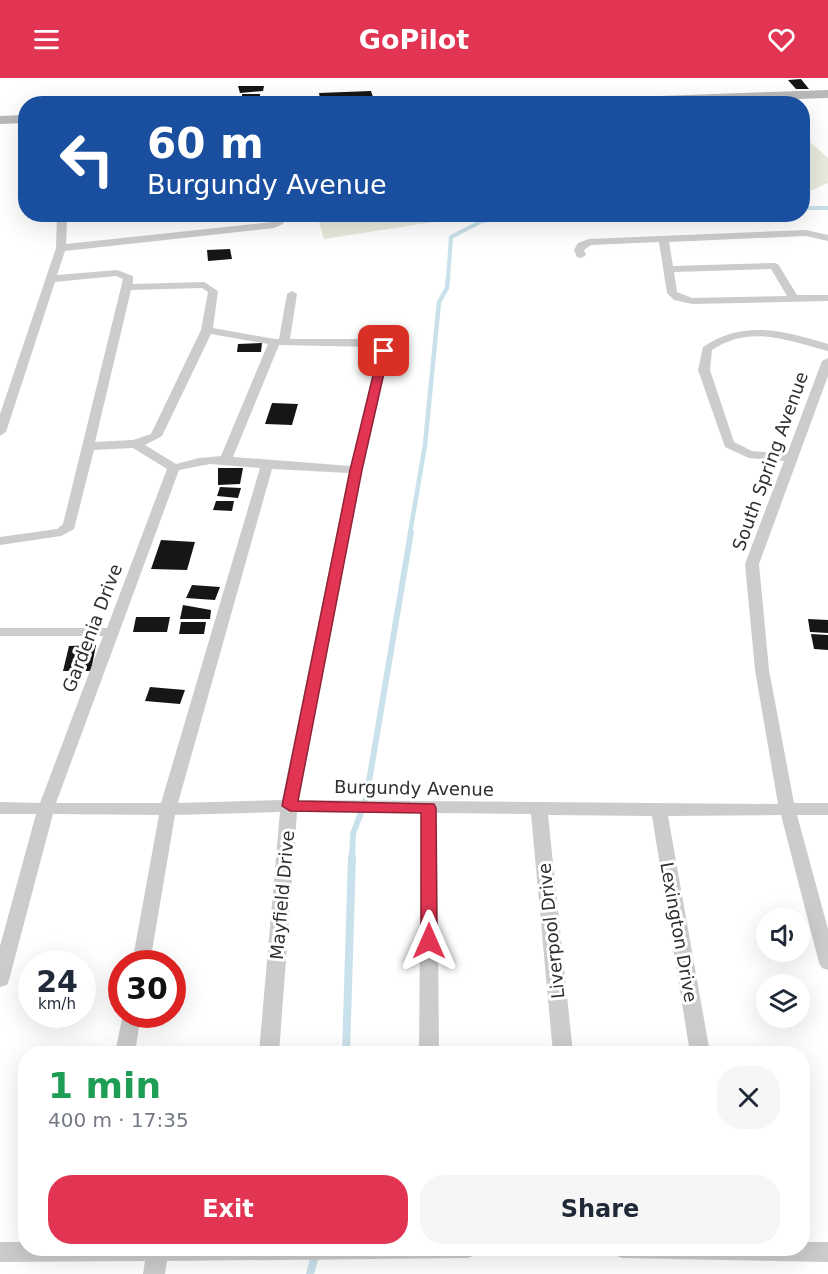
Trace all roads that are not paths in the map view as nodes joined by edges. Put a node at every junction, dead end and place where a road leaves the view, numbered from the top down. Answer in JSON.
{"nodes":[{"id":1,"x":828,"y":94,"type":"edge"},
{"id":2,"x":772,"y":96,"type":"edge"},
{"id":3,"x":18,"y":119,"type":"edge"},
{"id":4,"x":0,"y":120,"type":"edge"},
{"id":5,"x":62,"y":222,"type":"edge"},
{"id":6,"x":280,"y":222,"type":"edge"},
{"id":7,"x":828,"y":237,"type":"edge"},
{"id":8,"x":664,"y":239,"type":"junction"},
{"id":9,"x":61,"y":248,"type":"junction"},
{"id":10,"x":581,"y":255,"type":"dead end"},
{"id":11,"x":669,"y":269,"type":"junction"},
{"id":12,"x":51,"y":279,"type":"junction"},
{"id":13,"x":127,"y":287,"type":"junction"},
{"id":14,"x":292,"y":294,"type":"dead end"},
{"id":15,"x":828,"y":298,"type":"edge"},
{"id":16,"x":795,"y":299,"type":"junction"},
{"id":17,"x":207,"y":330,"type":"junction"},
{"id":18,"x":280,"y":342,"type":"junction"},
{"id":19,"x":828,"y":348,"type":"edge"},
{"id":20,"x":828,"y":361,"type":"edge"},
{"id":21,"x":0,"y":432,"type":"edge"},
{"id":22,"x":135,"y":444,"type":"junction"},
{"id":23,"x":89,"y":446,"type":"junction"},
{"id":24,"x":790,"y":458,"type":"junction"},
{"id":25,"x":226,"y":459,"type":"junction"},
{"id":26,"x":267,"y":465,"type":"junction"},
{"id":27,"x":174,"y":468,"type":"junction"},
{"id":28,"x":356,"y":470,"type":"junction"},
{"id":29,"x":0,"y":541,"type":"edge"},
{"id":30,"x":0,"y":632,"type":"edge"},
{"id":31,"x":110,"y":632,"type":"junction"},
{"id":32,"x":290,"y":806,"type":"junction"},
{"id":33,"x":0,"y":808,"type":"edge"},
{"id":34,"x":46,"y":808,"type":"junction"},
{"id":35,"x":429,"y":808,"type":"junction"},
{"id":36,"x":787,"y":808,"type":"junction"},
{"id":37,"x":168,"y":809,"type":"junction"},
{"id":38,"x":539,"y":809,"type":"junction"},
{"id":39,"x":828,"y":809,"type":"edge"},
{"id":40,"x":659,"y":810,"type":"junction"},
{"id":41,"x":143,"y":950,"type":"edge"},
{"id":42,"x":828,"y":963,"type":"edge"},
{"id":43,"x":0,"y":980,"type":"edge"},
{"id":44,"x":129,"y":1028,"type":"edge"},
{"id":45,"x":126,"y":1046,"type":"edge"},
{"id":46,"x":270,"y":1046,"type":"edge"},
{"id":47,"x":429,"y":1046,"type":"edge"},
{"id":48,"x":562,"y":1046,"type":"edge"},
{"id":49,"x":699,"y":1046,"type":"edge"},
{"id":50,"x":0,"y":1252,"type":"edge"},
{"id":51,"x":18,"y":1252,"type":"edge"},
{"id":52,"x":810,"y":1252,"type":"edge"},
{"id":53,"x":828,"y":1252,"type":"edge"},
{"id":54,"x":157,"y":1256,"type":"edge"},
{"id":55,"x":154,"y":1274,"type":"edge"}],
"edges":[{"from":1,"to":2,"type":"main road"},
{"from":3,"to":4,"type":"main road"},
{"from":5,"to":9,"type":"street"},
{"from":6,"to":9,"type":"street"},
{"from":7,"to":8,"type":"street"},
{"from":8,"to":10,"type":"street"},
{"from":8,"to":11,"type":"street"},
{"from":9,"to":12,"type":"street"},
{"from":11,"to":16,"type":"street"},
{"from":11,"to":16,"type":"street"},
{"from":12,"to":13,"type":"street"},
{"from":12,"to":21,"type":"street"},
{"from":13,"to":17,"type":"street"},
{"from":13,"to":23,"type":"street"},
{"from":14,"to":18,"type":"street"},
{"from":15,"to":16,"type":"street"},
{"from":17,"to":18,"type":"street"},
{"from":17,"to":22,"type":"street"},
{"from":18,"to":25,"type":"street"},
{"from":18,"to":28,"type":"street","name":"Mayfield Drive"},
{"from":19,"to":24,"type":"street"},
{"from":20,"to":24,"type":"street","name":"South Spring Avenue"},
{"from":22,"to":23,"type":"street"},
{"from":22,"to":27,"type":"street"},
{"from":23,"to":29,"type":"street"},
{"from":24,"to":36,"type":"street","name":"South Spring Avenue"},
{"from":25,"to":26,"type":"street"},
{"from":25,"to":27,"type":"street"},
{"from":26,"to":28,"type":"street"},
{"from":26,"to":37,"type":"street"},
{"from":27,"to":31,"type":"street","name":"Gardenia Drive"},
{"from":28,"to":32,"type":"street","name":"Mayfield Drive"},
{"from":30,"to":31,"type":"street"},
{"from":31,"to":34,"type":"street","name":"Gardenia Drive"},
{"from":32,"to":35,"type":"street","name":"Burgundy Avenue"},
{"from":32,"to":37,"type":"street","name":"Burgundy Avenue"},
{"from":32,"to":46,"type":"street","name":"Mayfield Drive"},
{"from":33,"to":34,"type":"street","name":"Burgundy Avenue"},
{"from":34,"to":37,"type":"street","name":"Burgundy Avenue"},
{"from":34,"to":43,"type":"street","name":"Gardenia Drive"},
{"from":35,"to":38,"type":"street","name":"Burgundy Avenue"},
{"from":35,"to":47,"type":"street"},
{"from":36,"to":39,"type":"street","name":"Burgundy Avenue"},
{"from":36,"to":40,"type":"street","name":"Burgundy Avenue"},
{"from":36,"to":42,"type":"street","name":"South Spring Avenue"},
{"from":37,"to":41,"type":"street"},
{"from":38,"to":40,"type":"street","name":"Burgundy Avenue"},
{"from":38,"to":48,"type":"street","name":"Liverpool Drive"},
{"from":40,"to":49,"type":"street","name":"Lexington Drive"},
{"from":44,"to":45,"type":"street"},
{"from":50,"to":51,"type":"street"},
{"from":52,"to":53,"type":"street"},
{"from":54,"to":55,"type":"street"}]}
